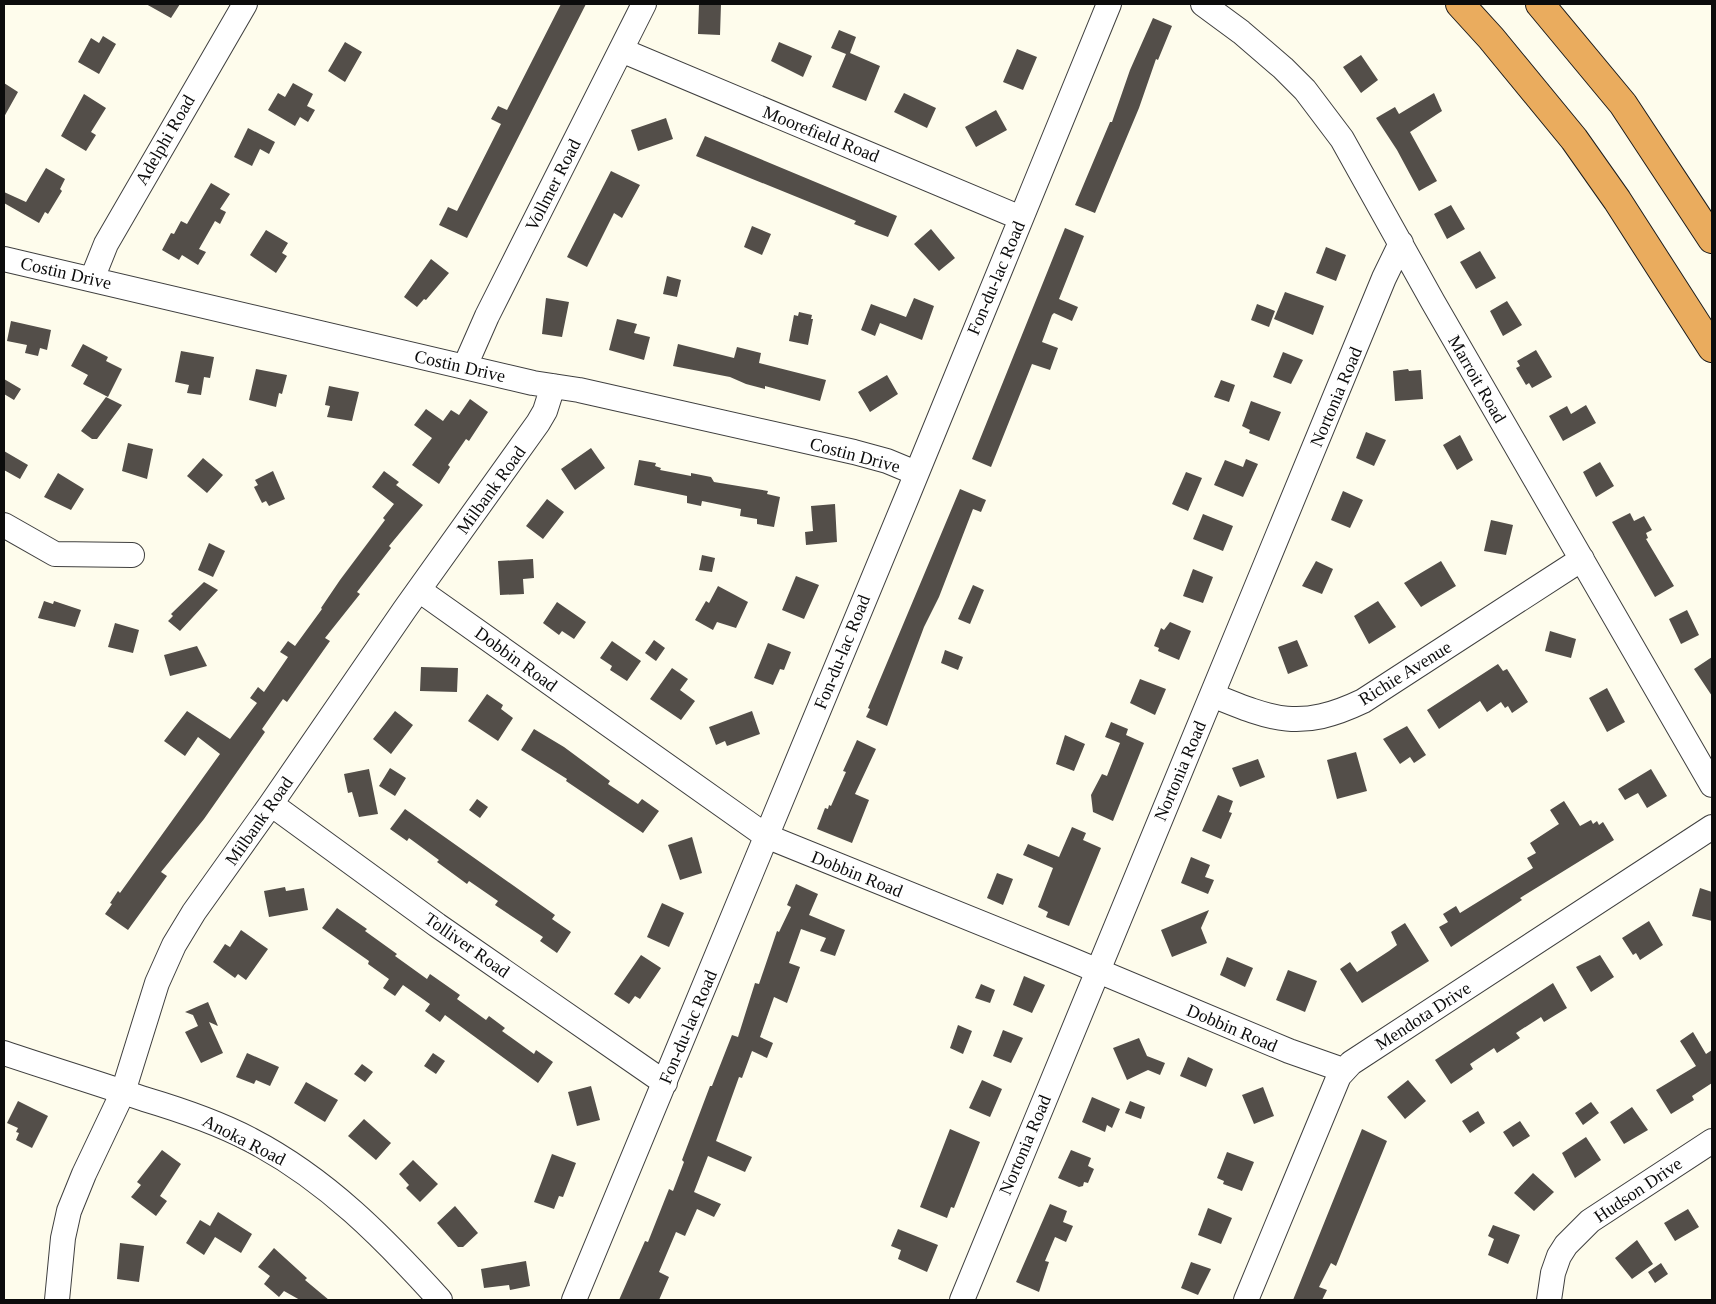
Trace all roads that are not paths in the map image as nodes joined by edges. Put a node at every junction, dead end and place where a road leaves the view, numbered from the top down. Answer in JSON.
{"nodes":[{"id":1,"x":246,"y":4,"type":"edge"},
{"id":2,"x":644,"y":4,"type":"edge"},
{"id":3,"x":1109,"y":4,"type":"edge"},
{"id":4,"x":1203,"y":4,"type":"edge"},
{"id":5,"x":1460,"y":4,"type":"edge"},
{"id":6,"x":1540,"y":4,"type":"edge"},
{"id":7,"x":621,"y":50,"type":"junction"},
{"id":8,"x":1021,"y":218,"type":"junction"},
{"id":9,"x":1712,"y":239,"type":"edge"},
{"id":10,"x":1401,"y":243,"type":"junction"},
{"id":11,"x":4,"y":259,"type":"edge"},
{"id":12,"x":92,"y":279,"type":"junction"},
{"id":13,"x":1712,"y":348,"type":"edge"},
{"id":14,"x":465,"y":366,"type":"junction"},
{"id":15,"x":553,"y":386,"type":"junction"},
{"id":16,"x":916,"y":473,"type":"junction"},
{"id":17,"x":4,"y":525,"type":"edge"},
{"id":18,"x":132,"y":555,"type":"dead end"},
{"id":19,"x":1582,"y":560,"type":"junction"},
{"id":20,"x":419,"y":590,"type":"junction"},
{"id":21,"x":1212,"y":695,"type":"junction"},
{"id":22,"x":1712,"y":785,"type":"edge"},
{"id":23,"x":271,"y":804,"type":"junction"},
{"id":24,"x":1712,"y":827,"type":"edge"},
{"id":25,"x":766,"y":836,"type":"junction"},
{"id":26,"x":1098,"y":971,"type":"junction"},
{"id":27,"x":4,"y":1053,"type":"edge"},
{"id":28,"x":1343,"y":1070,"type":"junction"},
{"id":29,"x":665,"y":1083,"type":"junction"},
{"id":30,"x":123,"y":1092,"type":"junction"},
{"id":31,"x":1712,"y":1141,"type":"edge"},
{"id":32,"x":57,"y":1300,"type":"edge"},
{"id":33,"x":440,"y":1300,"type":"edge"},
{"id":34,"x":574,"y":1300,"type":"edge"},
{"id":35,"x":962,"y":1300,"type":"edge"},
{"id":36,"x":1246,"y":1300,"type":"edge"},
{"id":37,"x":1549,"y":1300,"type":"edge"}],
"edges":[{"from":1,"to":12,"type":"street","name":"Adelphi Road"},
{"from":2,"to":7,"type":"street","name":"Vollmer Road"},
{"from":3,"to":8,"type":"street","name":"Fon-du-lac Road"},
{"from":4,"to":10,"type":"street","name":"Marroit Road"},
{"from":5,"to":13,"type":"highway"},
{"from":6,"to":9,"type":"highway"},
{"from":7,"to":8,"type":"street","name":"Moorefield Road"},
{"from":7,"to":14,"type":"street","name":"Vollmer Road"},
{"from":8,"to":16,"type":"street","name":"Fon-du-lac Road"},
{"from":10,"to":19,"type":"street","name":"Marroit Road"},
{"from":10,"to":21,"type":"street","name":"Nortonia Road"},
{"from":11,"to":12,"type":"street","name":"Costin Drive"},
{"from":12,"to":14,"type":"street","name":"Costin Drive"},
{"from":14,"to":15,"type":"street","name":"Costin Drive"},
{"from":15,"to":16,"type":"street","name":"Costin Drive"},
{"from":15,"to":20,"type":"street","name":"Milbank Road"},
{"from":16,"to":25,"type":"street","name":"Fon-du-lac Road"},
{"from":17,"to":18,"type":"street"},
{"from":19,"to":21,"type":"street","name":"Richie Avenue"},
{"from":19,"to":22,"type":"street","name":"Marroit Road"},
{"from":20,"to":23,"type":"street","name":"Milbank Road"},
{"from":20,"to":25,"type":"street","name":"Dobbin Road"},
{"from":21,"to":26,"type":"street","name":"Nortonia Road"},
{"from":23,"to":29,"type":"street","name":"Tolliver Road"},
{"from":23,"to":30,"type":"street","name":"Milbank Road"},
{"from":24,"to":28,"type":"street","name":"Mendota Drive"},
{"from":25,"to":26,"type":"street","name":"Dobbin Road"},
{"from":25,"to":29,"type":"street","name":"Fon-du-lac Road"},
{"from":26,"to":28,"type":"street","name":"Dobbin Road"},
{"from":26,"to":35,"type":"street","name":"Nortonia Road"},
{"from":27,"to":30,"type":"street","name":"Anoka Road"},
{"from":28,"to":36,"type":"street","name":"Mendota Drive"},
{"from":29,"to":34,"type":"street","name":"Fon-du-lac Road"},
{"from":30,"to":32,"type":"street","name":"Milbank Road"},
{"from":30,"to":33,"type":"street","name":"Anoka Road"},
{"from":31,"to":37,"type":"street","name":"Hudson Drive"}]}
